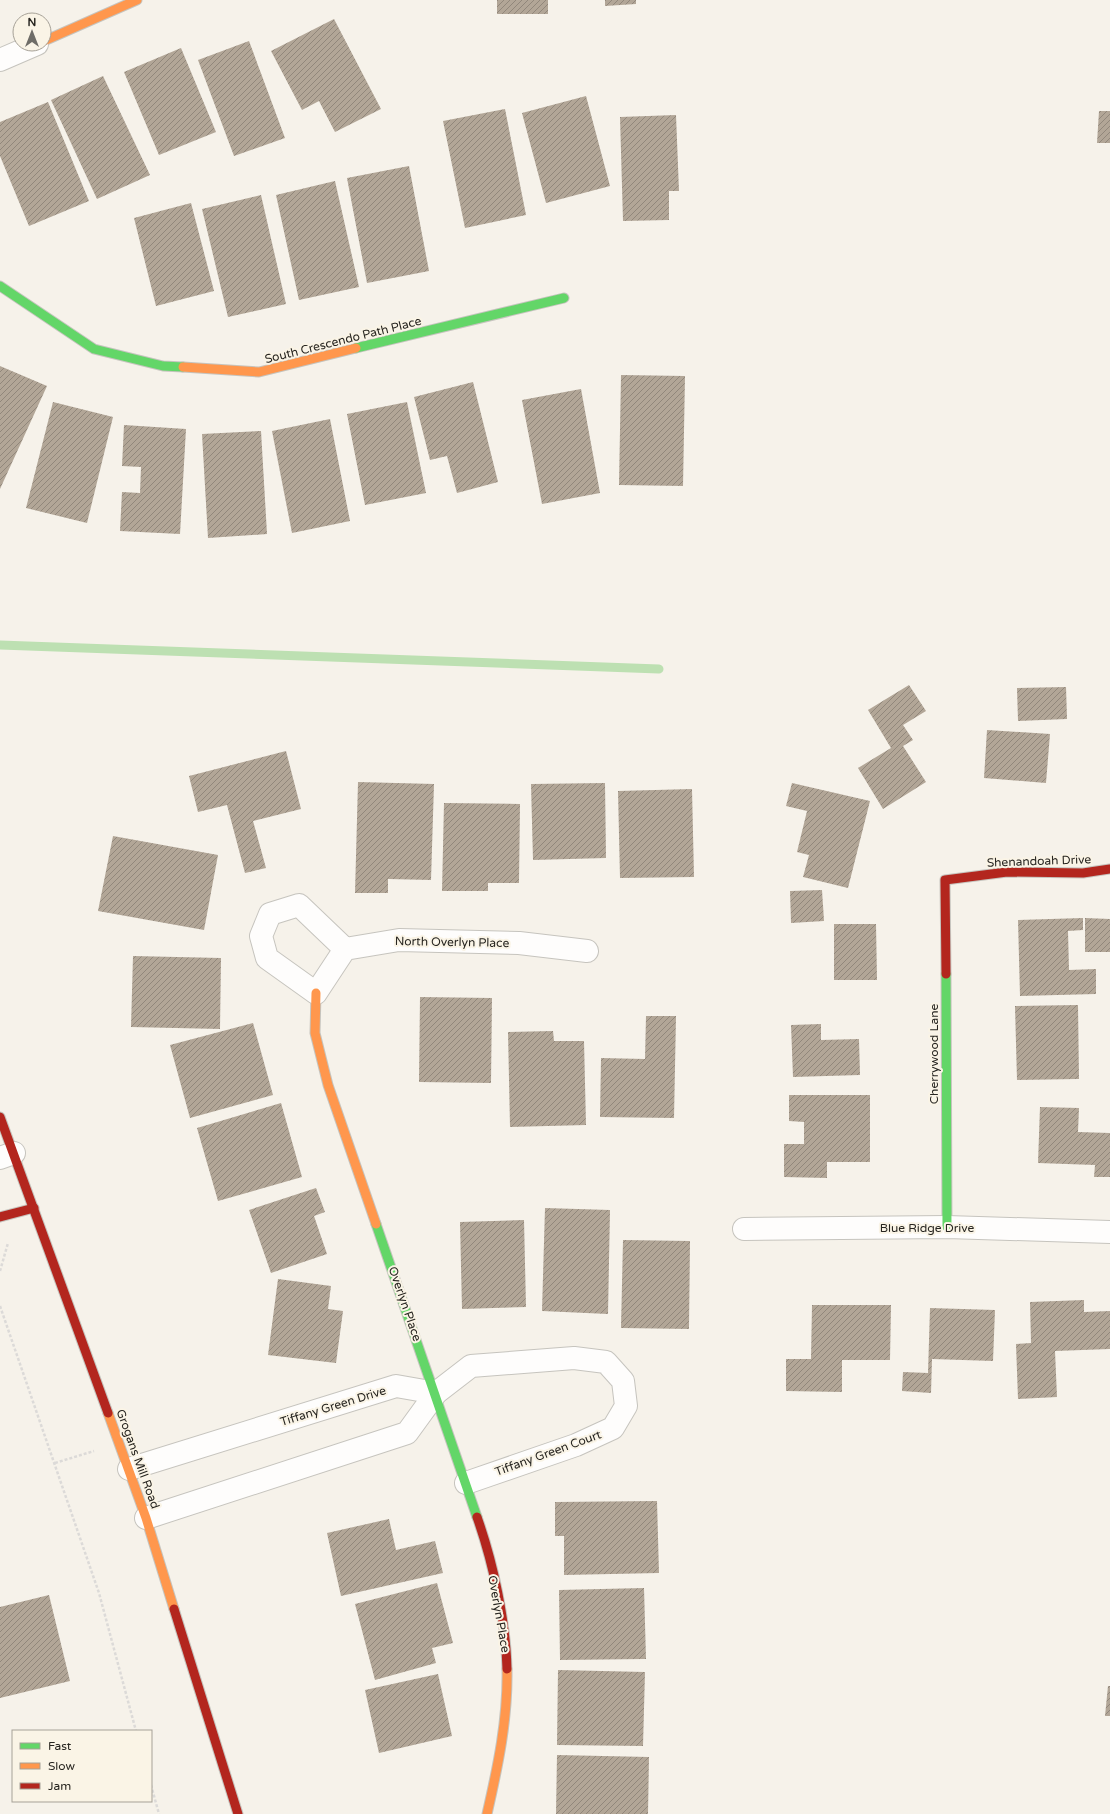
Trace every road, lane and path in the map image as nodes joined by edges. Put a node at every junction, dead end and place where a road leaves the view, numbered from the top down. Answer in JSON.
{"nodes":[{"id":1,"x":137,"y":0,"type":"edge"},
{"id":2,"x":52,"y":37,"type":"edge"},
{"id":3,"x":18,"y":52,"type":"edge"},
{"id":4,"x":0,"y":60,"type":"edge"},
{"id":5,"x":0,"y":286,"type":"edge"},
{"id":6,"x":564,"y":298,"type":"dead end"},
{"id":7,"x":1110,"y":868,"type":"edge"},
{"id":8,"x":945,"y":880,"type":"joint"},
{"id":9,"x":345,"y":949,"type":"junction"},
{"id":10,"x":588,"y":951,"type":"dead end"},
{"id":11,"x":316,"y":993,"type":"junction"},
{"id":12,"x":0,"y":1117,"type":"edge"},
{"id":13,"x":7,"y":1155,"type":"edge"},
{"id":14,"x":34,"y":1208,"type":"junction"},
{"id":15,"x":0,"y":1218,"type":"edge"},
{"id":16,"x":947,"y":1227,"type":"junction"},
{"id":17,"x":744,"y":1229,"type":"dead end"},
{"id":18,"x":1110,"y":1232,"type":"edge"},
{"id":19,"x":0,"y":1306,"type":"edge"},
{"id":20,"x":436,"y":1393,"type":"junction"},
{"id":21,"x":129,"y":1469,"type":"junction"},
{"id":22,"x":466,"y":1483,"type":"junction"},
{"id":23,"x":146,"y":1518,"type":"junction"},
{"id":24,"x":136,"y":1730,"type":"edge"},
{"id":25,"x":152,"y":1789,"type":"edge"},
{"id":26,"x":159,"y":1814,"type":"edge"},
{"id":27,"x":238,"y":1814,"type":"edge"},
{"id":28,"x":487,"y":1814,"type":"edge"}],
"edges":[{"from":1,"to":2,"type":"street"},
{"from":3,"to":4,"type":"street"},
{"from":5,"to":6,"type":"street","name":"South Crescendo Path Place"},
{"from":7,"to":8,"type":"street","name":"Shenandoah Drive"},
{"from":8,"to":16,"type":"street","name":"Cherrywood Lane"},
{"from":9,"to":10,"type":"street","name":"North Overlyn Place"},
{"from":9,"to":11,"type":"street"},
{"from":9,"to":11,"type":"street"},
{"from":11,"to":20,"type":"street","name":"Overlyn Place"},
{"from":12,"to":13,"type":"street","name":"Grogans Mill Road"},
{"from":13,"to":14,"type":"street","name":"Grogans Mill Road"},
{"from":14,"to":15,"type":"street"},
{"from":14,"to":21,"type":"street","name":"Grogans Mill Road"},
{"from":16,"to":17,"type":"street","name":"Blue Ridge Drive"},
{"from":16,"to":18,"type":"street","name":"Blue Ridge Drive"},
{"from":19,"to":24,"type":"path"},
{"from":20,"to":21,"type":"street","name":"Tiffany Green Drive"},
{"from":20,"to":22,"type":"street","name":"Overlyn Place"},
{"from":20,"to":22,"type":"street","name":"Tiffany Green Court"},
{"from":20,"to":23,"type":"street"},
{"from":21,"to":23,"type":"street","name":"Grogans Mill Road"},
{"from":22,"to":28,"type":"street","name":"Overlyn Place"},
{"from":23,"to":27,"type":"street","name":"Grogans Mill Road"},
{"from":25,"to":26,"type":"path"}]}
